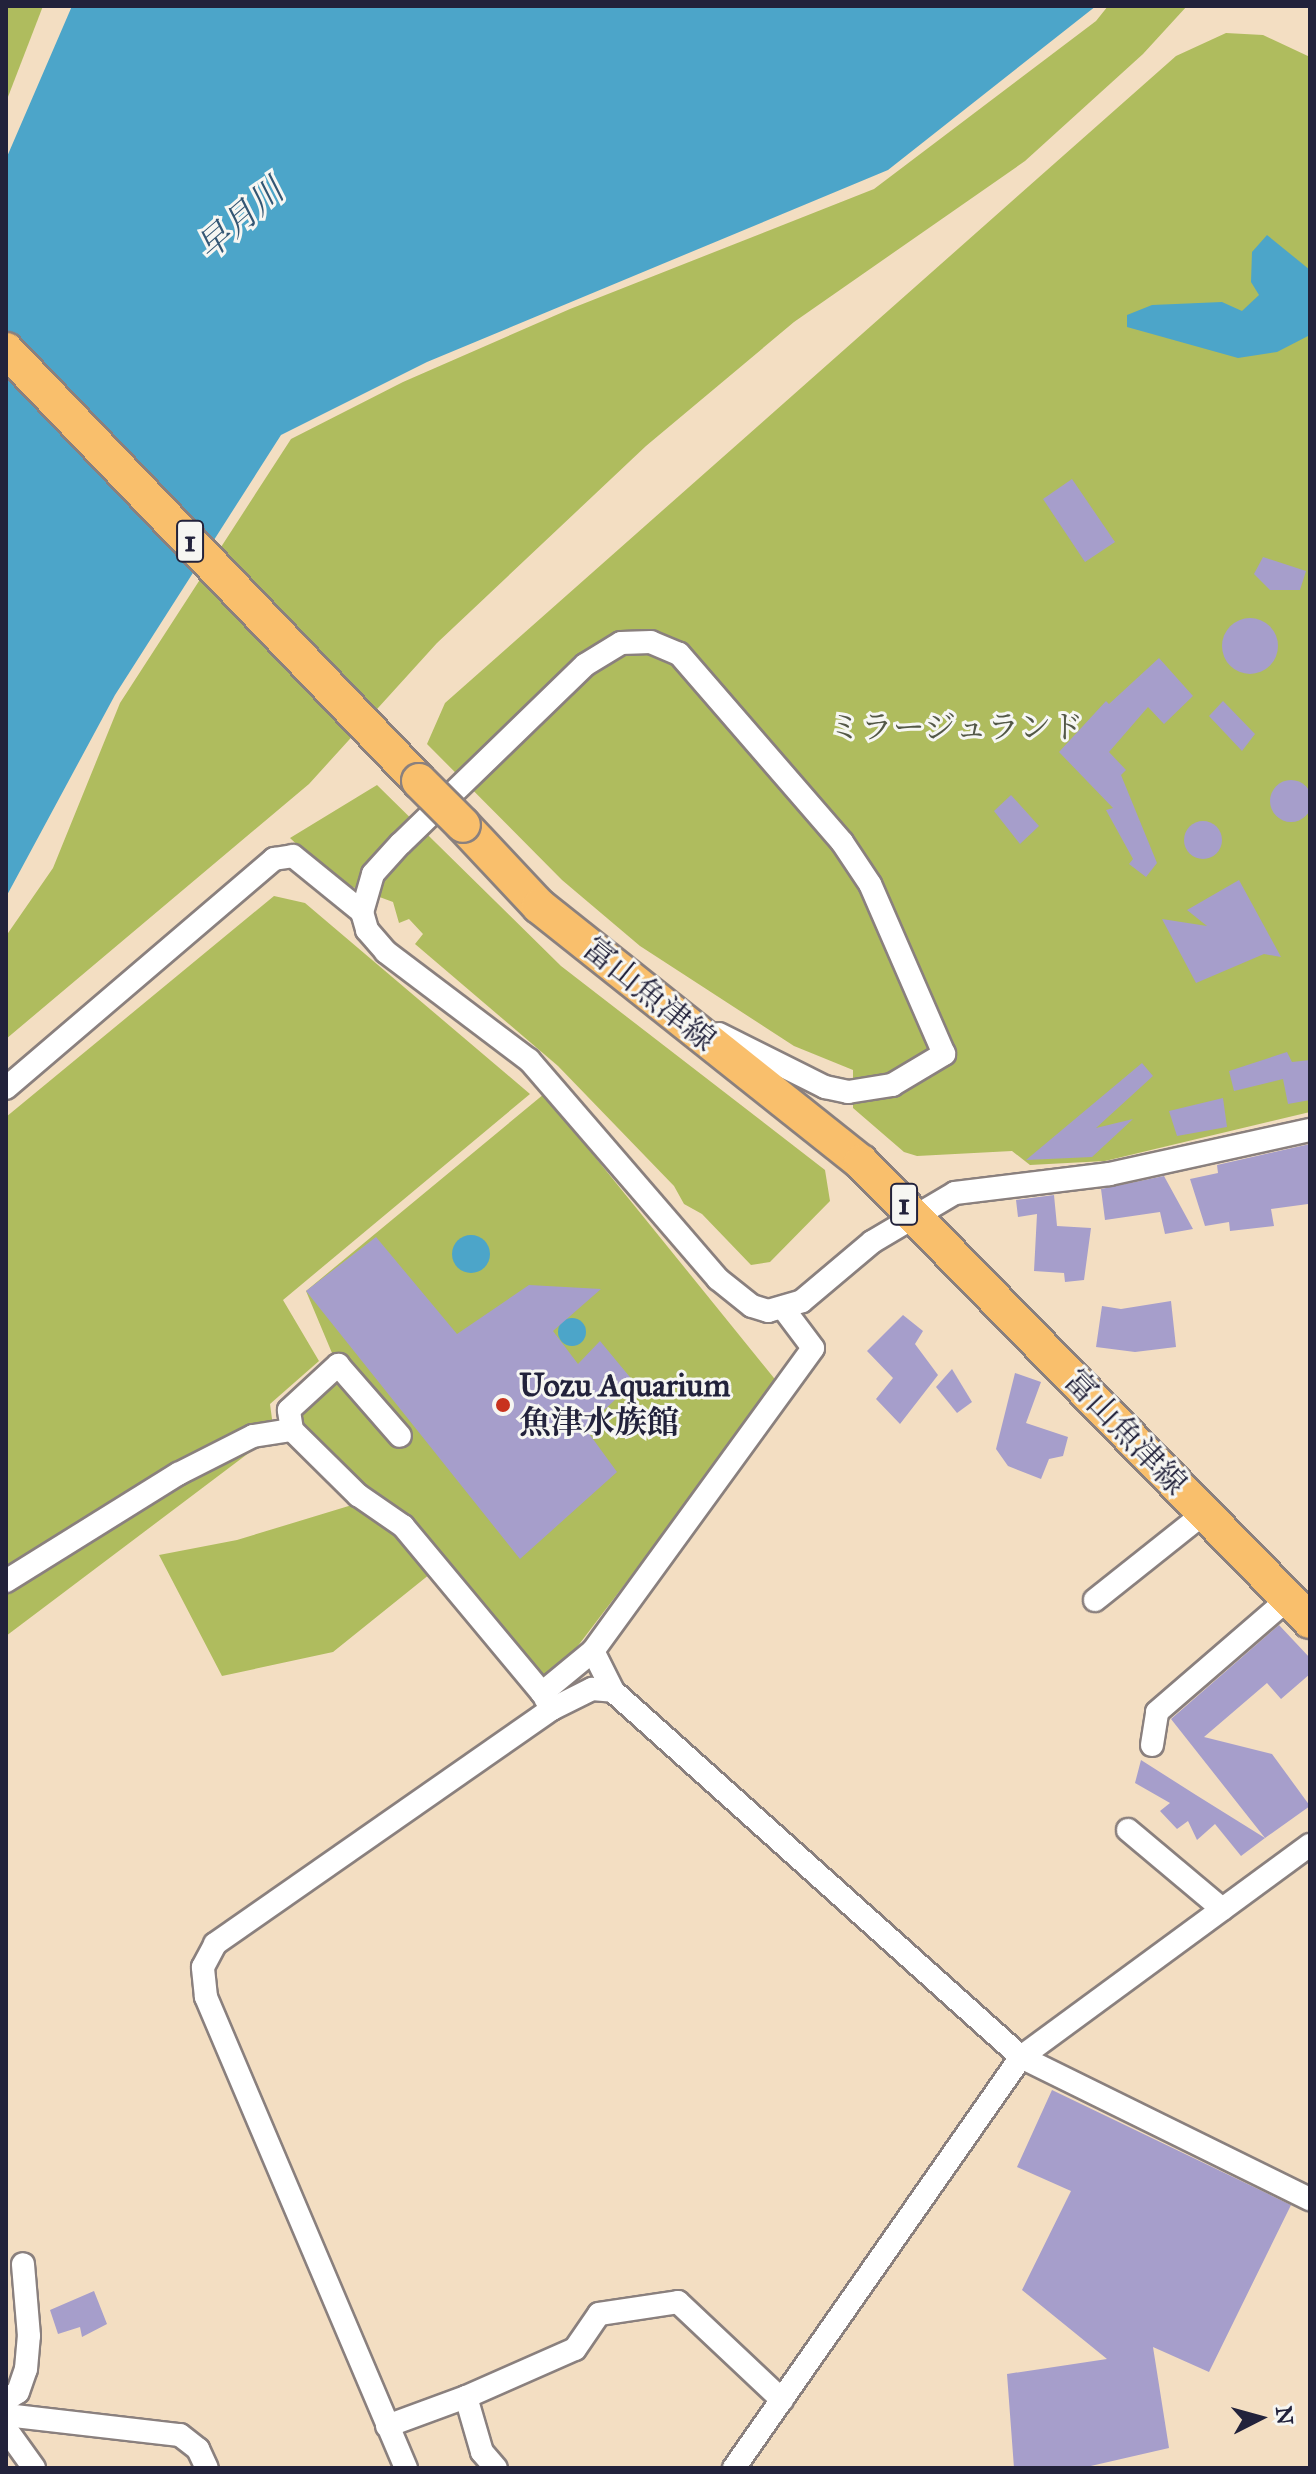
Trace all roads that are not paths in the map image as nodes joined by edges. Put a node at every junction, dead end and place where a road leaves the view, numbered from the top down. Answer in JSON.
{"nodes":[{"id":1,"x":6,"y":350,"type":"edge"},
{"id":2,"x":362,"y":912,"type":"junction"},
{"id":3,"x":644,"y":994,"type":"junction"},
{"id":4,"x":6,"y":1088,"type":"edge"},
{"id":5,"x":1310,"y":1130,"type":"edge"},
{"id":6,"x":916,"y":1216,"type":"junction"},
{"id":7,"x":783,"y":1308,"type":"junction"},
{"id":8,"x":292,"y":1430,"type":"junction"},
{"id":9,"x":400,"y":1436,"type":"dead end"},
{"id":10,"x":1203,"y":1514,"type":"junction"},
{"id":11,"x":6,"y":1581,"type":"edge"},
{"id":12,"x":1095,"y":1600,"type":"dead end"},
{"id":13,"x":1299,"y":1610,"type":"edge"},
{"id":14,"x":593,"y":1651,"type":"junction"},
{"id":15,"x":613,"y":1691,"type":"junction"},
{"id":16,"x":547,"y":1701,"type":"junction"},
{"id":17,"x":1152,"y":1745,"type":"dead end"},
{"id":18,"x":1128,"y":1830,"type":"dead end"},
{"id":19,"x":1310,"y":1845,"type":"edge"},
{"id":20,"x":1222,"y":1909,"type":"junction"},
{"id":21,"x":1021,"y":2057,"type":"junction"},
{"id":22,"x":1310,"y":2199,"type":"edge"},
{"id":23,"x":23,"y":2264,"type":"dead end"},
{"id":24,"x":466,"y":2397,"type":"junction"},
{"id":25,"x":6,"y":2400,"type":"edge"},
{"id":26,"x":782,"y":2400,"type":"junction"},
{"id":27,"x":6,"y":2415,"type":"edge"},
{"id":28,"x":387,"y":2426,"type":"junction"},
{"id":29,"x":6,"y":2429,"type":"edge"},
{"id":30,"x":34,"y":2468,"type":"edge"},
{"id":31,"x":207,"y":2468,"type":"edge"},
{"id":32,"x":406,"y":2468,"type":"edge"},
{"id":33,"x":496,"y":2468,"type":"edge"},
{"id":34,"x":734,"y":2468,"type":"edge"}],
"edges":[{"from":1,"to":3,"type":"main road","name":"富山魚津線","number":"1","bridge":true},
{"from":2,"to":3,"type":"street"},
{"from":2,"to":4,"type":"street"},
{"from":2,"to":7,"type":"street"},
{"from":3,"to":6,"type":"main road","name":"富山魚津線","number":"1"},
{"from":5,"to":6,"type":"street"},
{"from":6,"to":7,"type":"street"},
{"from":6,"to":10,"type":"main road","name":"富山魚津線","number":"1"},
{"from":7,"to":14,"type":"street"},
{"from":8,"to":9,"type":"street"},
{"from":8,"to":11,"type":"street"},
{"from":8,"to":16,"type":"street"},
{"from":10,"to":12,"type":"street"},
{"from":10,"to":13,"type":"main road","name":"富山魚津線","number":"1"},
{"from":13,"to":17,"type":"street"},
{"from":14,"to":15,"type":"street"},
{"from":14,"to":16,"type":"street"},
{"from":15,"to":16,"type":"street"},
{"from":15,"to":21,"type":"street"},
{"from":16,"to":28,"type":"street"},
{"from":18,"to":20,"type":"street"},
{"from":19,"to":20,"type":"street"},
{"from":20,"to":21,"type":"street"},
{"from":21,"to":22,"type":"street"},
{"from":21,"to":26,"type":"street"},
{"from":23,"to":25,"type":"street"},
{"from":24,"to":26,"type":"street"},
{"from":24,"to":28,"type":"street"},
{"from":24,"to":33,"type":"street"},
{"from":26,"to":34,"type":"street"},
{"from":27,"to":31,"type":"street"},
{"from":28,"to":32,"type":"street"},
{"from":29,"to":30,"type":"street"}]}
